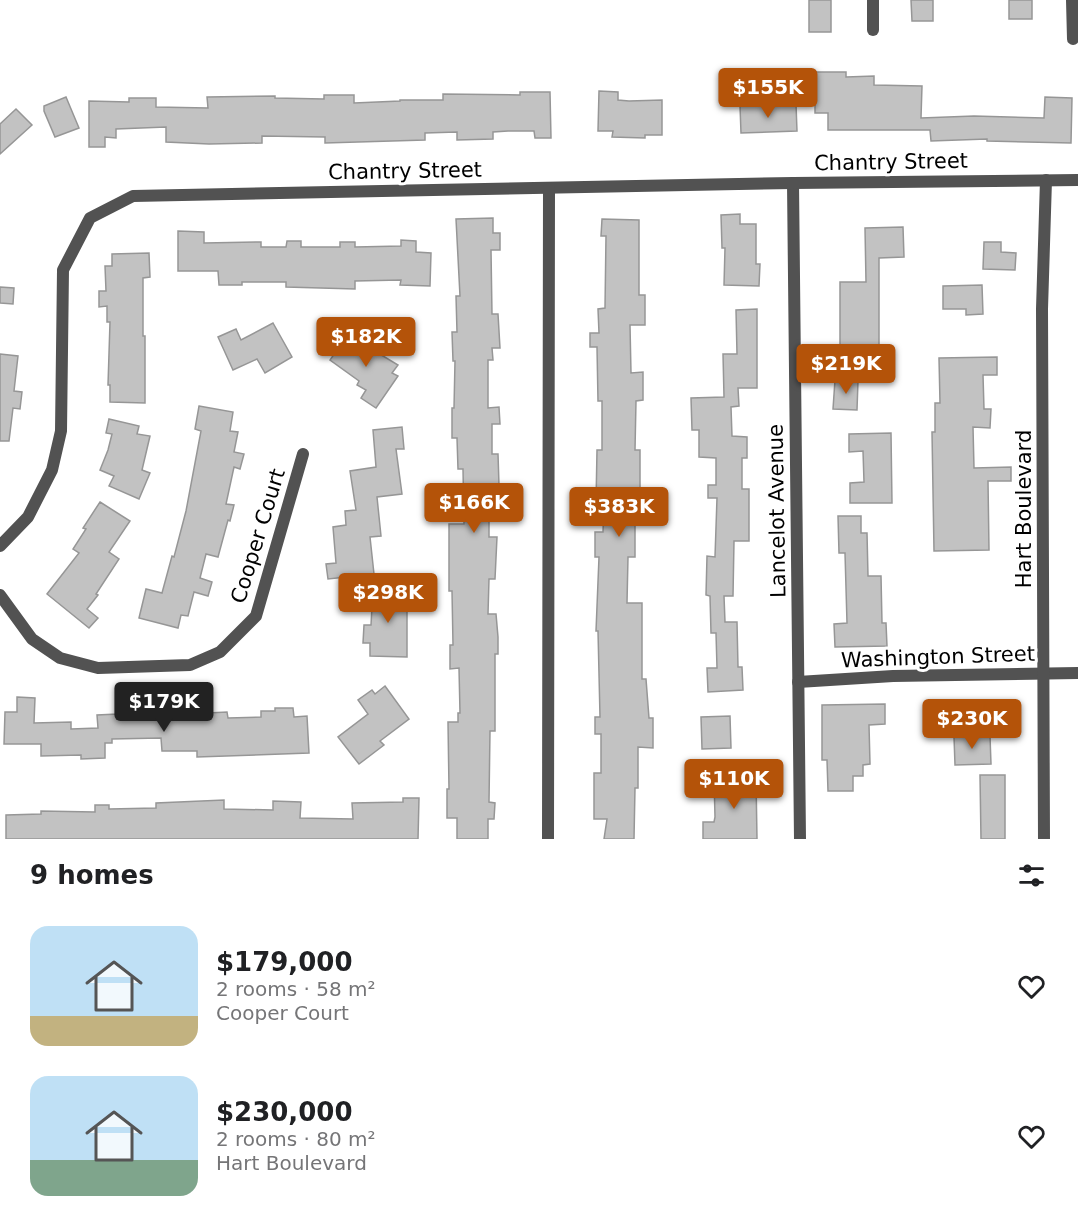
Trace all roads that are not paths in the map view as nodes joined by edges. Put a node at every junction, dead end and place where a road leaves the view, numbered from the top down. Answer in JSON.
{"nodes":[{"id":1,"x":873,"y":0,"type":"edge"},
{"id":2,"x":1072,"y":0,"type":"edge"},
{"id":3,"x":873,"y":30,"type":"dead end"},
{"id":4,"x":1072,"y":39,"type":"dead end"},
{"id":5,"x":1046,"y":180,"type":"junction"},
{"id":6,"x":1078,"y":180,"type":"edge"},
{"id":7,"x":793,"y":183,"type":"junction"},
{"id":8,"x":549,"y":188,"type":"junction"},
{"id":9,"x":303,"y":454,"type":"dead end"},
{"id":10,"x":0,"y":546,"type":"edge"},
{"id":11,"x":0,"y":595,"type":"edge"},
{"id":12,"x":1078,"y":673,"type":"edge"},
{"id":13,"x":1043,"y":674,"type":"junction"},
{"id":14,"x":798,"y":682,"type":"junction"},
{"id":15,"x":548,"y":839,"type":"edge"},
{"id":16,"x":800,"y":839,"type":"edge"},
{"id":17,"x":1044,"y":839,"type":"edge"}],
"edges":[{"from":1,"to":3,"type":"street"},
{"from":2,"to":4,"type":"street"},
{"from":5,"to":6,"type":"street","name":"Chantry Street"},
{"from":5,"to":7,"type":"street","name":"Chantry Street"},
{"from":5,"to":13,"type":"street","name":"Hart Boulevard"},
{"from":7,"to":8,"type":"street","name":"Chantry Street"},
{"from":7,"to":14,"type":"street","name":"Lancelot Avenue"},
{"from":8,"to":10,"type":"street","name":"Chantry Street"},
{"from":8,"to":15,"type":"street"},
{"from":9,"to":11,"type":"street","name":"Cooper Court"},
{"from":12,"to":13,"type":"street","name":"Washington Street"},
{"from":13,"to":14,"type":"street","name":"Washington Street"},
{"from":13,"to":17,"type":"street","name":"Hart Boulevard"},
{"from":14,"to":16,"type":"street","name":"Lancelot Avenue"}]}
